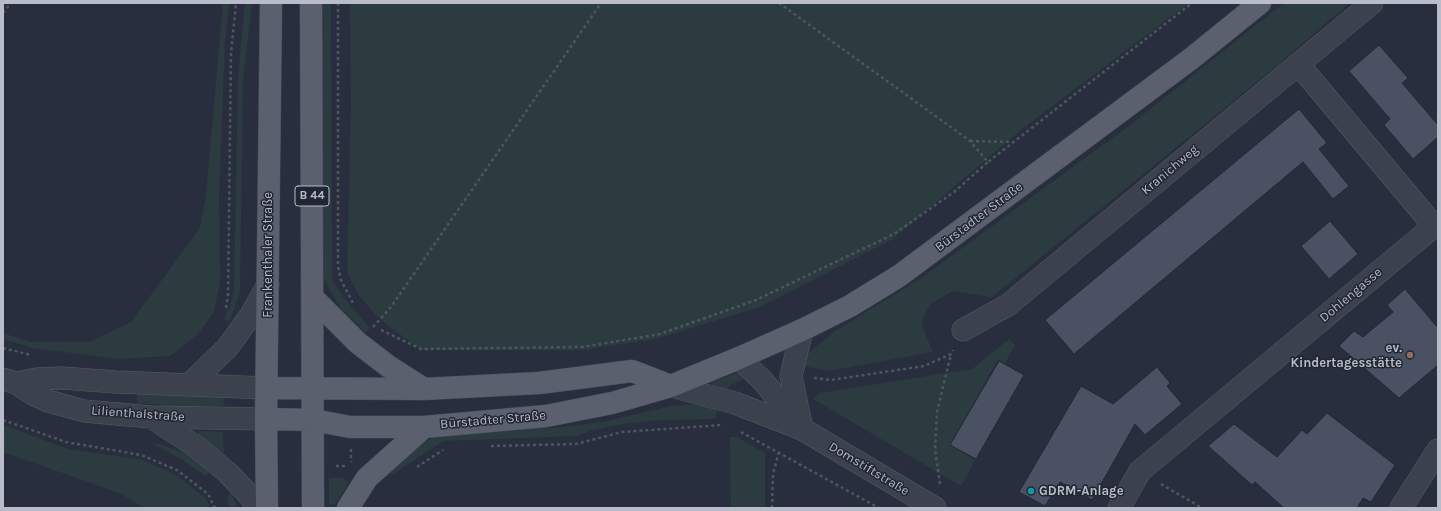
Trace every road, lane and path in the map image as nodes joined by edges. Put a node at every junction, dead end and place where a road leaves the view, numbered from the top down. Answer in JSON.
{"nodes":[{"id":1,"x":11,"y":3,"type":"edge"},
{"id":2,"x":236,"y":3,"type":"edge"},
{"id":3,"x":271,"y":3,"type":"edge"},
{"id":4,"x":311,"y":3,"type":"edge"},
{"id":5,"x":338,"y":3,"type":"edge"},
{"id":6,"x":601,"y":3,"type":"edge"},
{"id":7,"x":778,"y":3,"type":"edge"},
{"id":8,"x":1192,"y":3,"type":"edge"},
{"id":9,"x":1260,"y":3,"type":"edge"},
{"id":10,"x":1372,"y":3,"type":"edge"},
{"id":11,"x":3,"y":13,"type":"edge"},
{"id":12,"x":1299,"y":65,"type":"junction"},
{"id":13,"x":970,"y":141,"type":"junction"},
{"id":14,"x":1013,"y":142,"type":"junction"},
{"id":15,"x":988,"y":162,"type":"junction"},
{"id":16,"x":268,"y":285,"type":"junction"},
{"id":17,"x":312,"y":297,"type":"junction"},
{"id":18,"x":355,"y":306,"type":"dead end"},
{"id":19,"x":224,"y":312,"type":"dead end"},
{"id":20,"x":369,"y":321,"type":"dead end"},
{"id":21,"x":374,"y":326,"type":"junction"},
{"id":22,"x":802,"y":330,"type":"junction"},
{"id":23,"x":963,"y":330,"type":"joint"},
{"id":24,"x":952,"y":354,"type":"junction"},
{"id":25,"x":739,"y":358,"type":"junction"},
{"id":26,"x":791,"y":376,"type":"junction"},
{"id":27,"x":9,"y":381,"type":"edge"},
{"id":28,"x":190,"y":384,"type":"junction"},
{"id":29,"x":671,"y":386,"type":"junction"},
{"id":30,"x":267,"y":388,"type":"junction"},
{"id":31,"x":312,"y":388,"type":"junction"},
{"id":32,"x":424,"y":389,"type":"junction"},
{"id":33,"x":735,"y":403,"type":"junction"},
{"id":34,"x":151,"y":417,"type":"junction"},
{"id":35,"x":266,"y":419,"type":"junction"},
{"id":36,"x":3,"y":420,"type":"edge"},
{"id":37,"x":313,"y":420,"type":"junction"},
{"id":38,"x":424,"y":427,"type":"junction"},
{"id":39,"x":802,"y":429,"type":"junction"},
{"id":40,"x":739,"y":431,"type":"dead end"},
{"id":41,"x":485,"y":446,"type":"dead end"},
{"id":42,"x":446,"y":447,"type":"dead end"},
{"id":43,"x":1438,"y":450,"type":"edge"},
{"id":44,"x":779,"y":452,"type":"junction"},
{"id":45,"x":414,"y":469,"type":"dead end"},
{"id":46,"x":1140,"y":471,"type":"junction"},
{"id":47,"x":933,"y":506,"type":"edge"},
{"id":48,"x":215,"y":508,"type":"edge"},
{"id":49,"x":258,"y":508,"type":"edge"},
{"id":50,"x":267,"y":508,"type":"edge"},
{"id":51,"x":312,"y":508,"type":"edge"},
{"id":52,"x":348,"y":508,"type":"edge"},
{"id":53,"x":772,"y":508,"type":"edge"},
{"id":54,"x":879,"y":508,"type":"edge"},
{"id":55,"x":1119,"y":508,"type":"edge"},
{"id":56,"x":1202,"y":508,"type":"edge"},
{"id":57,"x":1401,"y":508,"type":"edge"}],
"edges":[{"from":1,"to":11,"type":"path"},
{"from":2,"to":19,"type":"path"},
{"from":3,"to":16,"type":"main road","name":"Frankenthaler Straße"},
{"from":4,"to":17,"type":"main road","number":"B 44"},
{"from":5,"to":18,"type":"path"},
{"from":6,"to":21,"type":"path"},
{"from":7,"to":13,"type":"path"},
{"from":8,"to":14,"type":"path"},
{"from":9,"to":22,"type":"main road","name":"Bürstadter Straße"},
{"from":10,"to":12,"type":"street","name":"Kranichweg"},
{"from":12,"to":23,"type":"street","name":"Kranichweg"},
{"from":12,"to":46,"type":"street","name":"Dohlengasse"},
{"from":13,"to":14,"type":"path"},
{"from":13,"to":15,"type":"path"},
{"from":14,"to":15,"type":"path"},
{"from":15,"to":21,"type":"path"},
{"from":16,"to":28,"type":"street"},
{"from":16,"to":30,"type":"main road","name":"Frankenthaler Straße"},
{"from":17,"to":31,"type":"main road","number":"B 44"},
{"from":17,"to":32,"type":"main road"},
{"from":20,"to":21,"type":"path"},
{"from":22,"to":25,"type":"main road","name":"Bürstadter Straße"},
{"from":22,"to":26,"type":"street"},
{"from":23,"to":24,"type":"path"},
{"from":24,"to":26,"type":"path"},
{"from":24,"to":47,"type":"path"},
{"from":25,"to":29,"type":"main road","name":"Bürstadter Straße"},
{"from":25,"to":39,"type":"street"},
{"from":26,"to":39,"type":"street"},
{"from":27,"to":28,"type":"street","name":"Lilienthalstraße"},
{"from":27,"to":34,"type":"street","name":"Lilienthalstraße"},
{"from":28,"to":30,"type":"street","name":"Lilienthalstraße"},
{"from":29,"to":32,"type":"main road"},
{"from":29,"to":33,"type":"street"},
{"from":29,"to":38,"type":"main road","name":"Bürstadter Straße"},
{"from":30,"to":31,"type":"main road"},
{"from":30,"to":35,"type":"main road","name":"Frankenthaler Straße"},
{"from":31,"to":32,"type":"main road"},
{"from":31,"to":37,"type":"main road","number":"B 44"},
{"from":33,"to":39,"type":"street"},
{"from":33,"to":41,"type":"path"},
{"from":34,"to":35,"type":"street","name":"Lilienthalstraße"},
{"from":34,"to":49,"type":"street"},
{"from":35,"to":37,"type":"main road","name":"Bürstadter Straße"},
{"from":35,"to":50,"type":"main road","name":"Frankenthaler Straße"},
{"from":36,"to":48,"type":"path"},
{"from":37,"to":38,"type":"main road","name":"Bürstadter Straße"},
{"from":37,"to":51,"type":"main road","number":"B 44"},
{"from":38,"to":52,"type":"main road"},
{"from":39,"to":47,"type":"street","name":"Domstiftstraße"},
{"from":40,"to":44,"type":"path"},
{"from":42,"to":45,"type":"path"},
{"from":43,"to":57,"type":"street"},
{"from":44,"to":53,"type":"path"},
{"from":44,"to":54,"type":"path"},
{"from":46,"to":55,"type":"street","name":"Dohlengasse"},
{"from":46,"to":56,"type":"path"}]}
